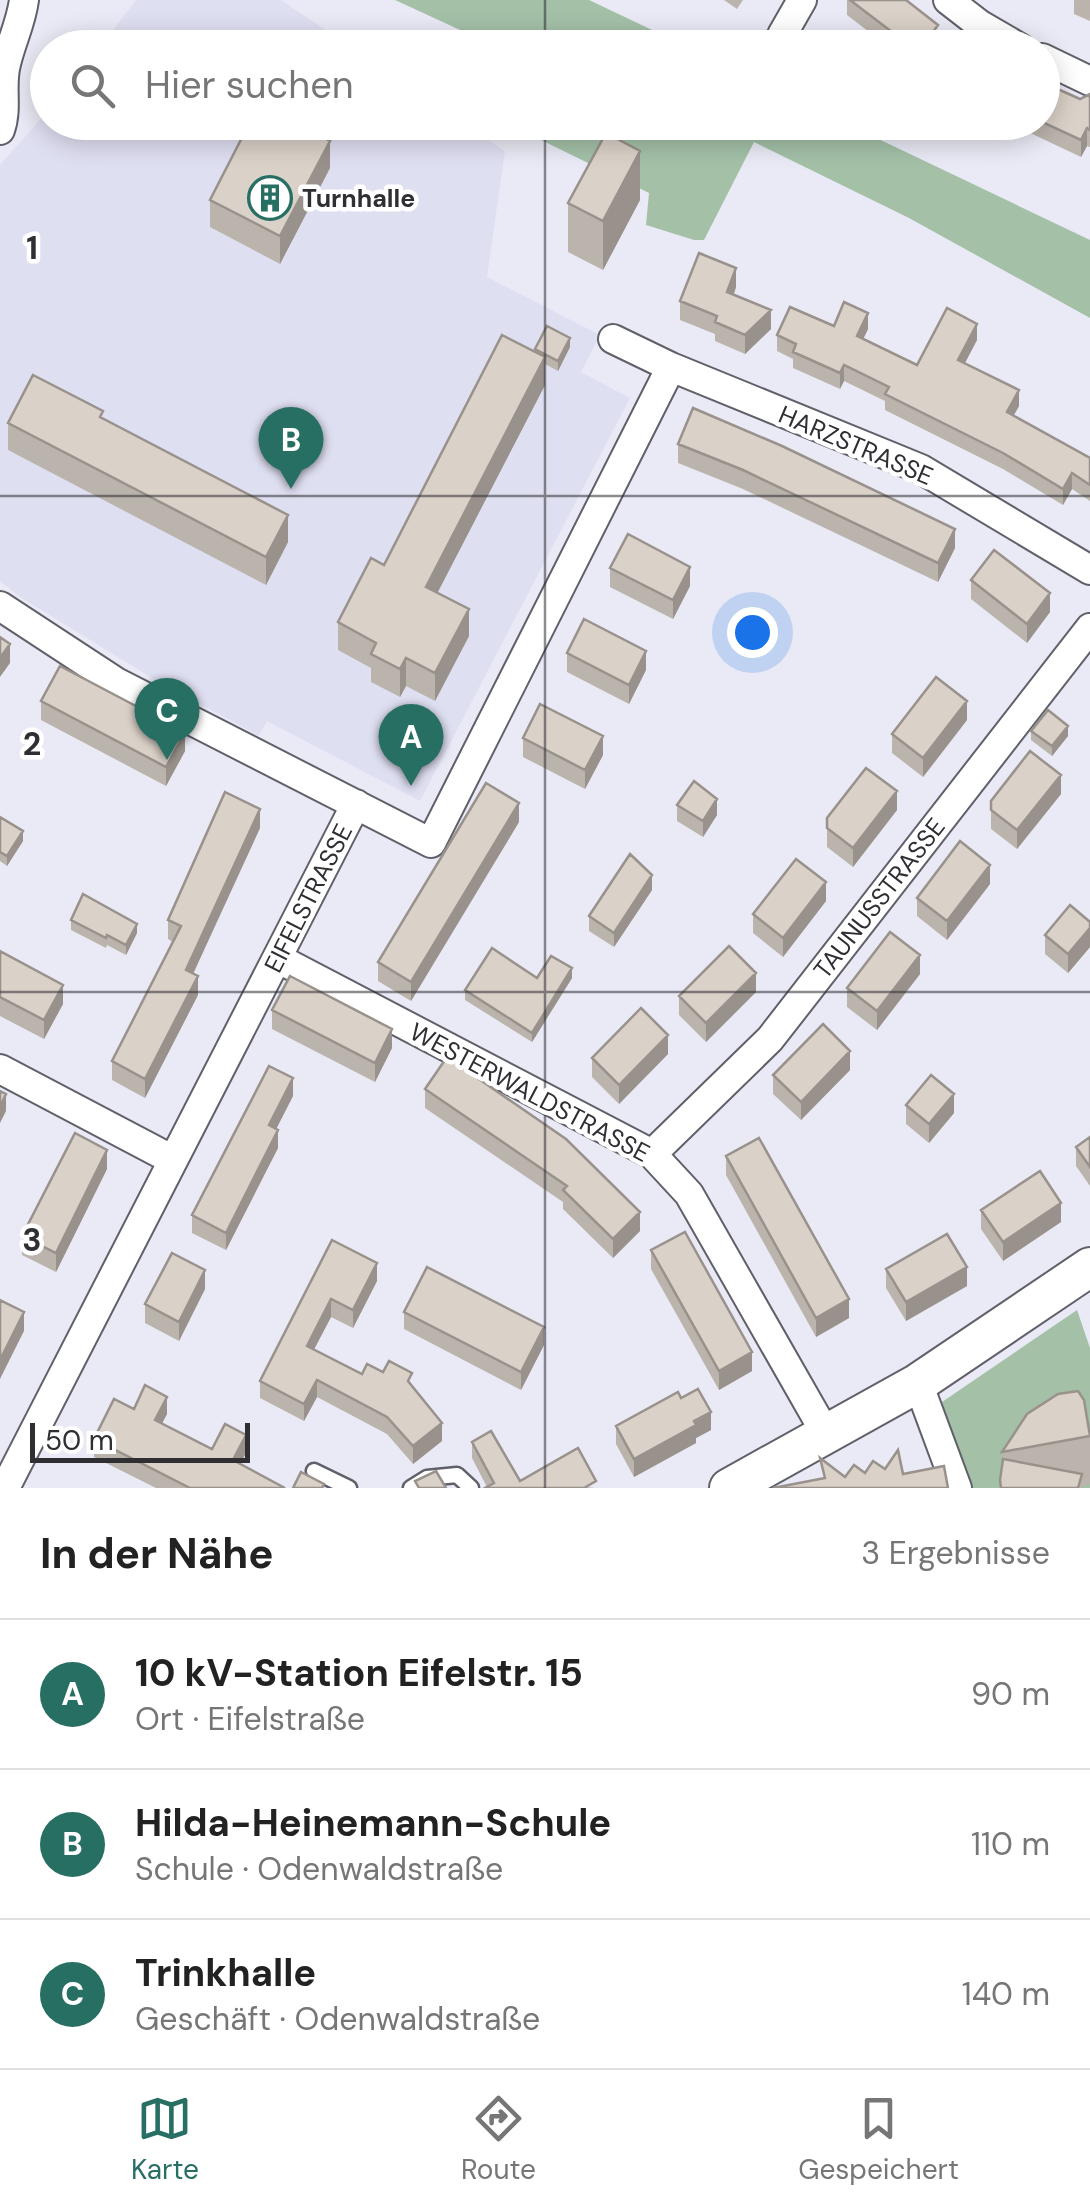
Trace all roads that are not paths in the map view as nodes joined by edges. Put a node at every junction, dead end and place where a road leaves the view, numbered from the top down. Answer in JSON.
{"nodes":[{"id":1,"x":24,"y":0,"type":"edge"},
{"id":2,"x":802,"y":0,"type":"edge"},
{"id":3,"x":948,"y":0,"type":"edge"},
{"id":4,"x":784,"y":30,"type":"edge"},
{"id":5,"x":988,"y":30,"type":"edge"},
{"id":6,"x":1060,"y":67,"type":"edge"},
{"id":7,"x":1090,"y":81,"type":"edge"},
{"id":8,"x":0,"y":130,"type":"edge"},
{"id":9,"x":613,"y":339,"type":"dead end"},
{"id":10,"x":671,"y":366,"type":"junction"},
{"id":11,"x":1090,"y":570,"type":"edge"},
{"id":12,"x":0,"y":606,"type":"edge"},
{"id":13,"x":1090,"y":628,"type":"edge"},
{"id":14,"x":356,"y":804,"type":"junction"},
{"id":15,"x":277,"y":958,"type":"junction"},
{"id":16,"x":0,"y":1068,"type":"edge"},
{"id":17,"x":652,"y":1154,"type":"junction"},
{"id":18,"x":174,"y":1160,"type":"junction"},
{"id":19,"x":1090,"y":1267,"type":"edge"},
{"id":20,"x":918,"y":1383,"type":"junction"},
{"id":21,"x":826,"y":1434,"type":"junction"},
{"id":22,"x":314,"y":1471,"type":"dead end"},
{"id":23,"x":5,"y":1488,"type":"edge"},
{"id":24,"x":349,"y":1488,"type":"edge"},
{"id":25,"x":411,"y":1488,"type":"edge"},
{"id":26,"x":471,"y":1488,"type":"edge"},
{"id":27,"x":728,"y":1488,"type":"edge"},
{"id":28,"x":957,"y":1488,"type":"edge"}],
"edges":[{"from":1,"to":8,"type":"street"},
{"from":2,"to":4,"type":"street"},
{"from":3,"to":5,"type":"street"},
{"from":6,"to":7,"type":"street"},
{"from":9,"to":10,"type":"street","name":"HARZSTRASSE"},
{"from":10,"to":11,"type":"street","name":"HARZSTRASSE"},
{"from":10,"to":14,"type":"street","name":"EIFELSTRASSE"},
{"from":12,"to":14,"type":"street"},
{"from":13,"to":17,"type":"street","name":"TAUNUSSTRASSE"},
{"from":14,"to":15,"type":"street","name":"EIFELSTRASSE"},
{"from":15,"to":17,"type":"street","name":"WESTERWALDSTRASSE"},
{"from":15,"to":18,"type":"street","name":"EIFELSTRASSE"},
{"from":16,"to":18,"type":"street"},
{"from":17,"to":21,"type":"street","name":"WESTERWALDSTRASSE"},
{"from":18,"to":23,"type":"street","name":"EIFELSTRASSE"},
{"from":19,"to":20,"type":"street"},
{"from":20,"to":21,"type":"street"},
{"from":20,"to":28,"type":"street"},
{"from":21,"to":27,"type":"street"},
{"from":22,"to":24,"type":"lane"},
{"from":25,"to":26,"type":"lane"}]}
